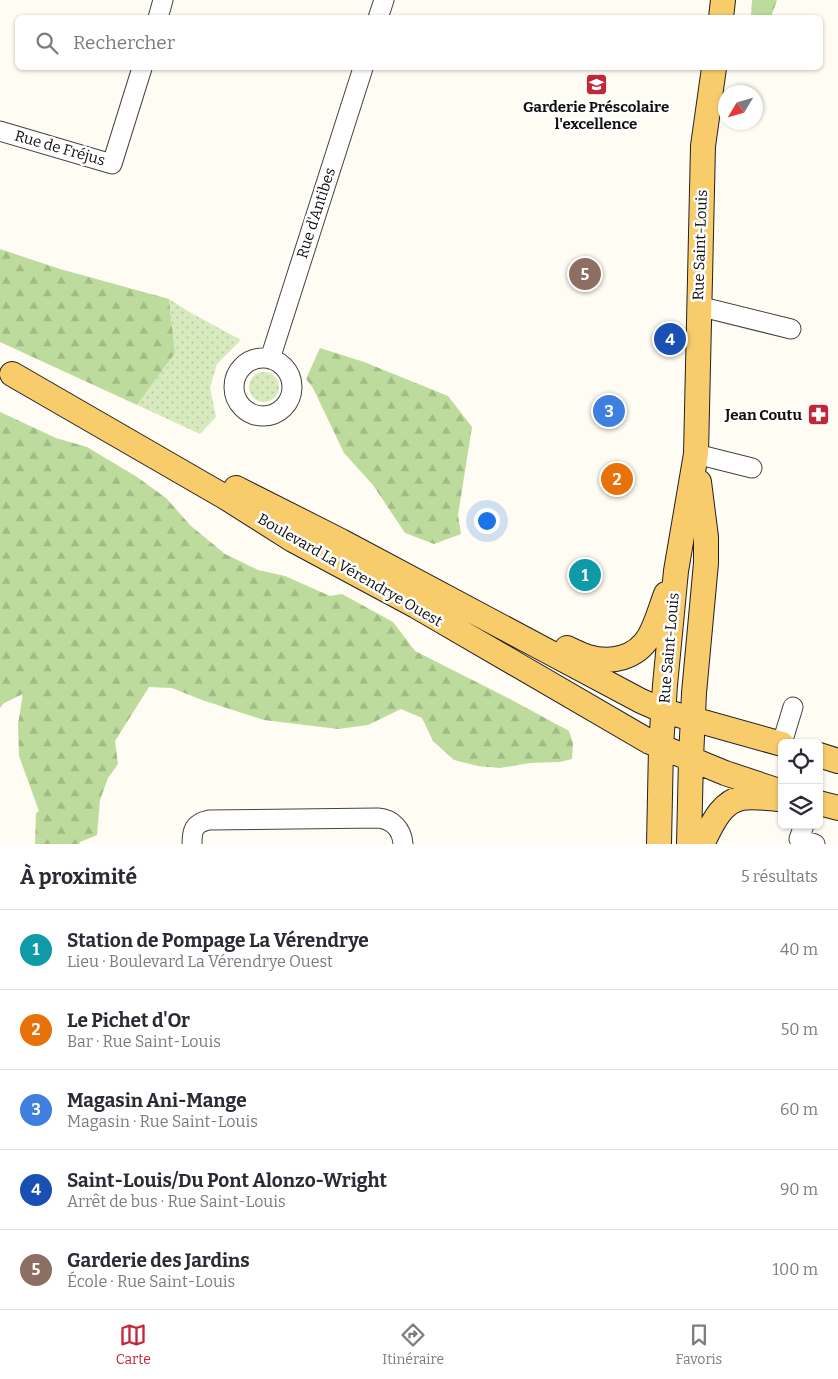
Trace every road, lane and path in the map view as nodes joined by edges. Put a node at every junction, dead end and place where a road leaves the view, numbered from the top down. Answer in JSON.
{"nodes":[{"id":1,"x":163,"y":0,"type":"edge"},
{"id":2,"x":384,"y":0,"type":"edge"},
{"id":3,"x":723,"y":0,"type":"edge"},
{"id":4,"x":159,"y":15,"type":"edge"},
{"id":5,"x":379,"y":15,"type":"edge"},
{"id":6,"x":721,"y":15,"type":"edge"},
{"id":7,"x":141,"y":70,"type":"edge"},
{"id":8,"x":361,"y":70,"type":"edge"},
{"id":9,"x":714,"y":70,"type":"edge"},
{"id":10,"x":0,"y":131,"type":"edge"},
{"id":11,"x":698,"y":306,"type":"junction"},
{"id":12,"x":791,"y":329,"type":"dead end"},
{"id":13,"x":270,"y":359,"type":"dead end"},
{"id":14,"x":6,"y":371,"type":"edge"},
{"id":15,"x":696,"y":454,"type":"junction"},
{"id":16,"x":752,"y":468,"type":"dead end"},
{"id":17,"x":341,"y":541,"type":"junction"},
{"id":18,"x":676,"y":571,"type":"junction"},
{"id":19,"x":793,"y":707,"type":"dead end"},
{"id":20,"x":664,"y":711,"type":"junction"},
{"id":21,"x":692,"y":720,"type":"junction"},
{"id":22,"x":783,"y":739,"type":"edge"},
{"id":23,"x":778,"y":743,"type":"edge"},
{"id":24,"x":662,"y":747,"type":"junction"},
{"id":25,"x":823,"y":756,"type":"edge"},
{"id":26,"x":691,"y":759,"type":"junction"},
{"id":27,"x":838,"y":761,"type":"edge"},
{"id":28,"x":778,"y":791,"type":"edge"},
{"id":29,"x":778,"y":800,"type":"edge"},
{"id":30,"x":803,"y":829,"type":"edge"},
{"id":31,"x":192,"y":844,"type":"edge"},
{"id":32,"x":403,"y":844,"type":"edge"},
{"id":33,"x":659,"y":844,"type":"edge"},
{"id":34,"x":689,"y":844,"type":"edge"},
{"id":35,"x":702,"y":844,"type":"edge"},
{"id":36,"x":815,"y":844,"type":"edge"}],
"edges":[{"from":1,"to":4,"type":"street"},
{"from":2,"to":5,"type":"street"},
{"from":3,"to":6,"type":"main road"},
{"from":7,"to":10,"type":"street","name":"Rue de Fréjus"},
{"from":8,"to":13,"type":"street","name":"Rue d'Antibes"},
{"from":9,"to":11,"type":"main road","name":"Rue Saint-Louis"},
{"from":11,"to":12,"type":"street"},
{"from":11,"to":15,"type":"main road","name":"Rue Saint-Louis"},
{"from":14,"to":17,"type":"main road","name":"Boulevard La Vérendrye Ouest"},
{"from":14,"to":24,"type":"main road","name":"Boulevard La Vérendrye Ouest"},
{"from":15,"to":16,"type":"street"},
{"from":15,"to":18,"type":"main road","name":"Rue Saint-Louis"},
{"from":15,"to":21,"type":"main road","name":"Rue Saint-Louis"},
{"from":17,"to":18,"type":"main road"},
{"from":17,"to":20,"type":"main road","name":"Boulevard La Vérendrye Ouest"},
{"from":18,"to":20,"type":"main road","name":"Rue Saint-Louis"},
{"from":19,"to":22,"type":"street"},
{"from":20,"to":21,"type":"main road","name":"Boulevard La Vérendrye Ouest"},
{"from":20,"to":24,"type":"main road","name":"Rue Saint-Louis"},
{"from":21,"to":23,"type":"main road","name":"Boulevard La Vérendrye Ouest"},
{"from":21,"to":26,"type":"main road","name":"Rue Saint-Louis"},
{"from":24,"to":26,"type":"main road","name":"Boulevard La Vérendrye Ouest"},
{"from":24,"to":33,"type":"main road","name":"Rue Saint-Louis"},
{"from":25,"to":27,"type":"main road"},
{"from":26,"to":28,"type":"main road","name":"Boulevard La Vérendrye Ouest"},
{"from":26,"to":34,"type":"main road","name":"Rue Saint-Louis"},
{"from":29,"to":35,"type":"main road"},
{"from":30,"to":36,"type":"street"},
{"from":31,"to":32,"type":"street"}]}
